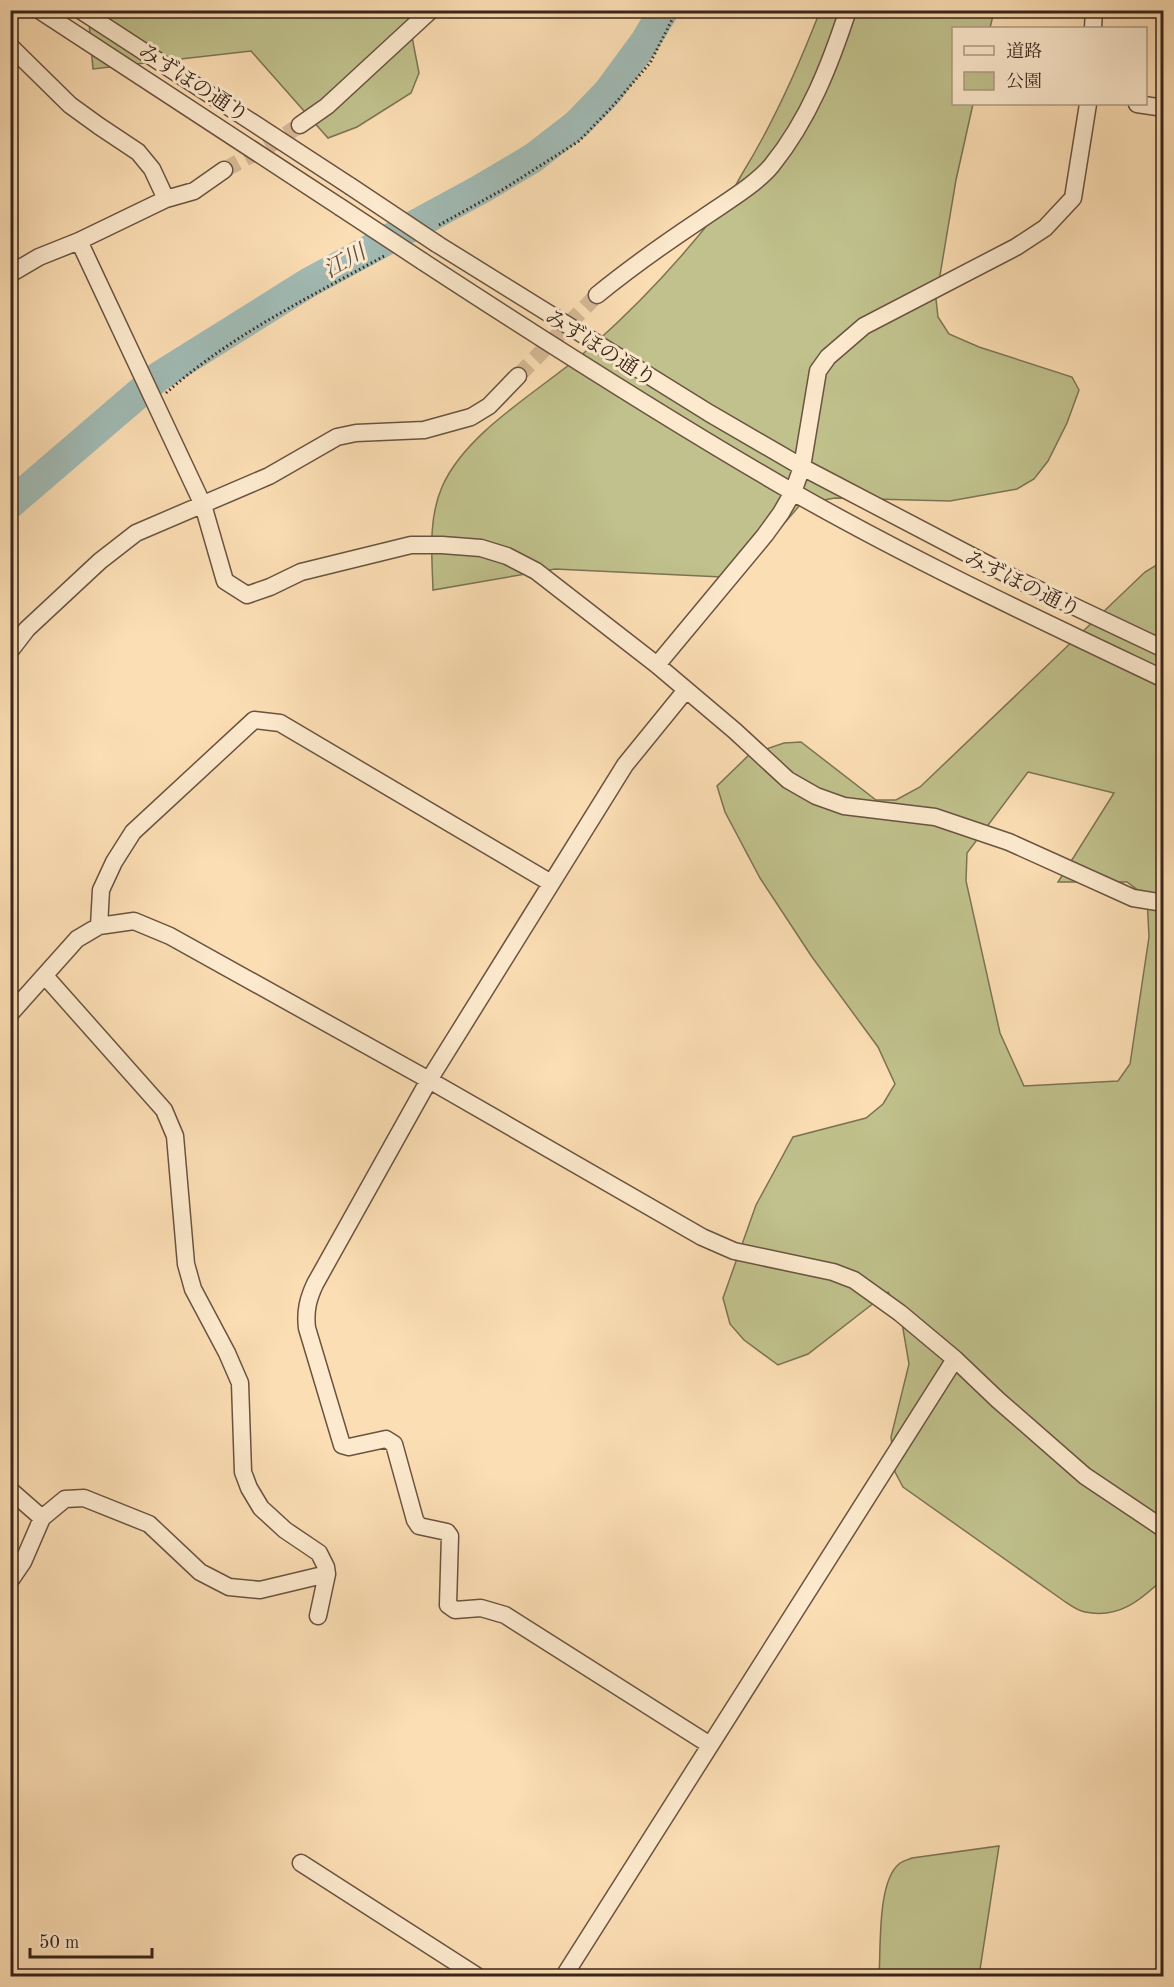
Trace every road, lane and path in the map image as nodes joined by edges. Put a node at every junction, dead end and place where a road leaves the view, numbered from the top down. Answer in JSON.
{"nodes":[{"id":1,"x":39,"y":10,"type":"edge"},
{"id":2,"x":80,"y":10,"type":"edge"},
{"id":3,"x":431,"y":10,"type":"edge"},
{"id":4,"x":848,"y":10,"type":"edge"},
{"id":5,"x":1094,"y":10,"type":"edge"},
{"id":6,"x":1093,"y":27,"type":"edge"},
{"id":7,"x":10,"y":46,"type":"edge"},
{"id":8,"x":1088,"y":105,"type":"edge"},
{"id":9,"x":1144,"y":105,"type":"edge"},
{"id":10,"x":1164,"y":108,"type":"edge"},
{"id":11,"x":300,"y":125,"type":"tunnel mouth"},
{"id":12,"x":224,"y":170,"type":"tunnel mouth"},
{"id":13,"x":166,"y":199,"type":"junction"},
{"id":14,"x":79,"y":241,"type":"junction"},
{"id":15,"x":10,"y":274,"type":"edge"},
{"id":16,"x":597,"y":295,"type":"tunnel mouth"},
{"id":17,"x":518,"y":376,"type":"tunnel mouth"},
{"id":18,"x":802,"y":467,"type":"junction"},
{"id":19,"x":793,"y":492,"type":"junction"},
{"id":20,"x":203,"y":505,"type":"junction"},
{"id":21,"x":1164,"y":649,"type":"edge"},
{"id":22,"x":10,"y":651,"type":"edge"},
{"id":23,"x":657,"y":665,"type":"junction"},
{"id":24,"x":1164,"y":679,"type":"edge"},
{"id":25,"x":686,"y":690,"type":"junction"},
{"id":26,"x":551,"y":884,"type":"junction"},
{"id":27,"x":1164,"y":903,"type":"edge"},
{"id":28,"x":99,"y":926,"type":"junction"},
{"id":29,"x":45,"y":976,"type":"junction"},
{"id":30,"x":10,"y":1014,"type":"edge"},
{"id":31,"x":429,"y":1080,"type":"junction"},
{"id":32,"x":956,"y":1359,"type":"junction"},
{"id":33,"x":10,"y":1490,"type":"edge"},
{"id":34,"x":42,"y":1518,"type":"junction"},
{"id":35,"x":1164,"y":1529,"type":"edge"},
{"id":36,"x":327,"y":1574,"type":"junction"},
{"id":37,"x":10,"y":1581,"type":"edge"},
{"id":38,"x":318,"y":1616,"type":"dead end"},
{"id":39,"x":710,"y":1745,"type":"junction"},
{"id":40,"x":301,"y":1863,"type":"dead end"},
{"id":41,"x":477,"y":1977,"type":"edge"},
{"id":42,"x":564,"y":1977,"type":"edge"}],
"edges":[{"from":1,"to":19,"type":"street","name":"みずほの通り","bridge":true},
{"from":2,"to":18,"type":"street","name":"みずほの通り","bridge":true},
{"from":3,"to":11,"type":"street"},
{"from":4,"to":16,"type":"street"},
{"from":5,"to":6,"type":"street"},
{"from":7,"to":13,"type":"street"},
{"from":8,"to":18,"type":"street"},
{"from":9,"to":10,"type":"street"},
{"from":12,"to":13,"type":"street"},
{"from":13,"to":14,"type":"street"},
{"from":14,"to":15,"type":"street"},
{"from":14,"to":20,"type":"street"},
{"from":17,"to":20,"type":"street"},
{"from":18,"to":19,"type":"street"},
{"from":18,"to":21,"type":"street","name":"みずほの通り"},
{"from":19,"to":23,"type":"street"},
{"from":19,"to":24,"type":"street","name":"みずほの通り"},
{"from":20,"to":22,"type":"street"},
{"from":20,"to":23,"type":"street"},
{"from":23,"to":25,"type":"street"},
{"from":25,"to":26,"type":"street"},
{"from":25,"to":27,"type":"street"},
{"from":26,"to":28,"type":"street"},
{"from":26,"to":31,"type":"street"},
{"from":28,"to":29,"type":"street"},
{"from":28,"to":31,"type":"street"},
{"from":29,"to":30,"type":"street"},
{"from":29,"to":36,"type":"street"},
{"from":31,"to":32,"type":"street"},
{"from":31,"to":39,"type":"street"},
{"from":32,"to":35,"type":"street"},
{"from":32,"to":39,"type":"street"},
{"from":33,"to":34,"type":"street"},
{"from":34,"to":36,"type":"street"},
{"from":34,"to":37,"type":"street"},
{"from":36,"to":38,"type":"street"},
{"from":39,"to":42,"type":"street"},
{"from":40,"to":41,"type":"street"}]}
